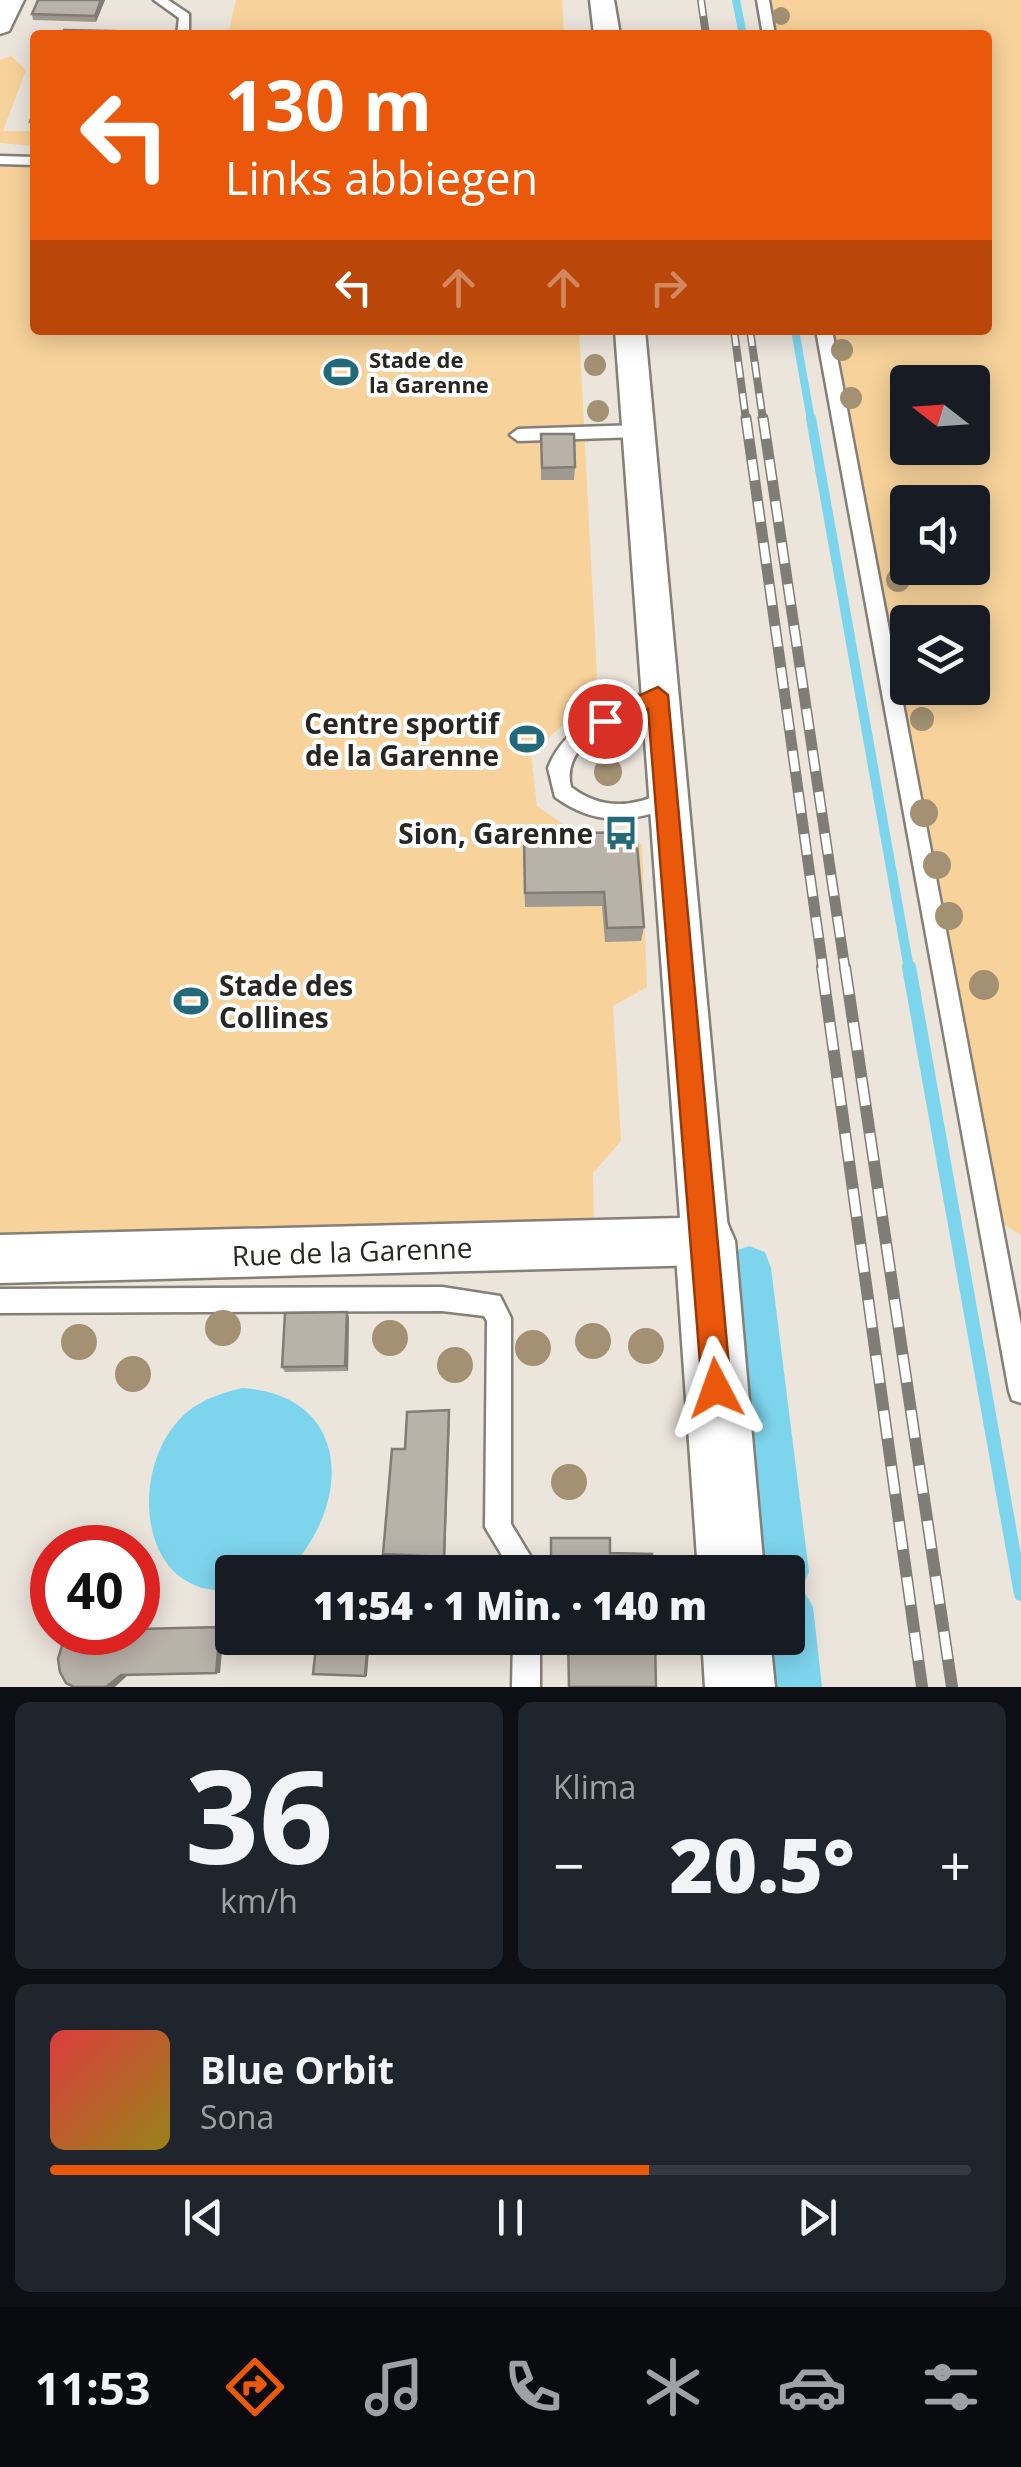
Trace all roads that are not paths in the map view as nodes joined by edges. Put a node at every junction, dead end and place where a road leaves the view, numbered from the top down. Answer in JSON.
{"nodes":[{"id":1,"x":12,"y":0,"type":"edge"},
{"id":2,"x":160,"y":0,"type":"edge"},
{"id":3,"x":602,"y":0,"type":"edge"},
{"id":4,"x":762,"y":0,"type":"edge"},
{"id":5,"x":0,"y":26,"type":"edge"},
{"id":6,"x":184,"y":30,"type":"edge"},
{"id":7,"x":606,"y":30,"type":"edge"},
{"id":8,"x":768,"y":30,"type":"edge"},
{"id":9,"x":0,"y":160,"type":"edge"},
{"id":10,"x":30,"y":161,"type":"edge"},
{"id":11,"x":630,"y":335,"type":"edge"},
{"id":12,"x":825,"y":335,"type":"edge"},
{"id":13,"x":638,"y":431,"type":"junction"},
{"id":14,"x":518,"y":435,"type":"dead end"},
{"id":15,"x":658,"y":695,"type":"junction"},
{"id":16,"x":665,"y":800,"type":"junction"},
{"id":17,"x":705,"y":1241,"type":"junction"},
{"id":18,"x":0,"y":1259,"type":"edge"},
{"id":19,"x":0,"y":1302,"type":"edge"},
{"id":20,"x":1021,"y":1392,"type":"edge"},
{"id":21,"x":516,"y":1555,"type":"edge"},
{"id":22,"x":730,"y":1555,"type":"edge"},
{"id":23,"x":526,"y":1655,"type":"edge"},
{"id":24,"x":737,"y":1655,"type":"edge"},
{"id":25,"x":526,"y":1687,"type":"edge"},
{"id":26,"x":740,"y":1687,"type":"edge"}],
"edges":[{"from":1,"to":5,"type":"street"},
{"from":2,"to":6,"type":"lane"},
{"from":3,"to":7,"type":"street"},
{"from":4,"to":8,"type":"lane"},
{"from":9,"to":10,"type":"lane"},
{"from":11,"to":13,"type":"street"},
{"from":12,"to":20,"type":"lane"},
{"from":13,"to":14,"type":"lane"},
{"from":13,"to":15,"type":"street"},
{"from":15,"to":16,"type":"street"},
{"from":15,"to":16,"type":"lane"},
{"from":16,"to":17,"type":"street"},
{"from":17,"to":18,"type":"street","name":"Rue de la Garenne"},
{"from":17,"to":22,"type":"street"},
{"from":19,"to":21,"type":"lane"},
{"from":23,"to":25,"type":"lane"},
{"from":24,"to":26,"type":"street"}]}
